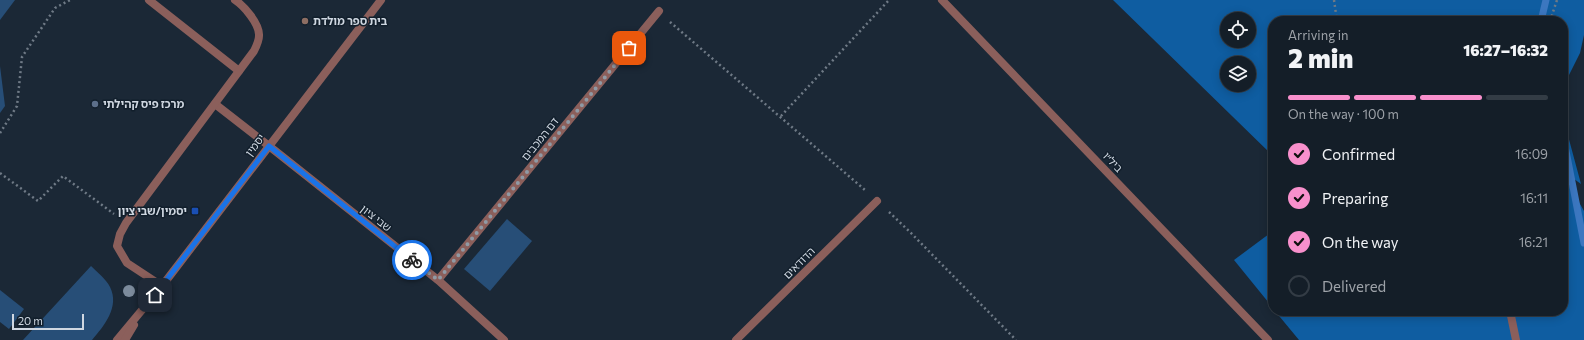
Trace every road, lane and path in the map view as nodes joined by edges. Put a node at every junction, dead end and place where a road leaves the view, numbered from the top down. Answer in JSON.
{"nodes":[{"id":1,"x":70,"y":0,"type":"edge"},
{"id":2,"x":149,"y":0,"type":"edge"},
{"id":3,"x":235,"y":0,"type":"edge"},
{"id":4,"x":381,"y":0,"type":"edge"},
{"id":5,"x":889,"y":0,"type":"edge"},
{"id":6,"x":942,"y":0,"type":"edge"},
{"id":7,"x":1334,"y":0,"type":"edge"},
{"id":8,"x":1557,"y":0,"type":"edge"},
{"id":9,"x":659,"y":11,"type":"joint"},
{"id":10,"x":1336,"y":16,"type":"edge"},
{"id":11,"x":1552,"y":16,"type":"edge"},
{"id":12,"x":239,"y":71,"type":"junction"},
{"id":13,"x":215,"y":104,"type":"junction"},
{"id":14,"x":781,"y":116,"type":"junction"},
{"id":15,"x":0,"y":133,"type":"edge"},
{"id":16,"x":269,"y":146,"type":"junction"},
{"id":17,"x":0,"y":173,"type":"edge"},
{"id":18,"x":877,"y":201,"type":"junction"},
{"id":19,"x":126,"y":223,"type":"junction"},
{"id":20,"x":438,"y":280,"type":"junction"},
{"id":21,"x":162,"y":286,"type":"junction"},
{"id":22,"x":147,"y":304,"type":"junction"},
{"id":23,"x":1511,"y":316,"type":"edge"},
{"id":24,"x":116,"y":340,"type":"edge"},
{"id":25,"x":126,"y":340,"type":"edge"},
{"id":26,"x":504,"y":340,"type":"edge"},
{"id":27,"x":736,"y":340,"type":"edge"},
{"id":28,"x":1016,"y":340,"type":"edge"},
{"id":29,"x":1268,"y":340,"type":"edge"},
{"id":30,"x":1516,"y":340,"type":"edge"}],
"edges":[{"from":1,"to":15,"type":"path"},
{"from":2,"to":12,"type":"street"},
{"from":3,"to":12,"type":"street"},
{"from":4,"to":16,"type":"street","name":"יסמין"},
{"from":5,"to":14,"type":"path"},
{"from":6,"to":29,"type":"street","name":"ביל״ו"},
{"from":7,"to":10,"type":"path"},
{"from":8,"to":11,"type":"path"},
{"from":9,"to":14,"type":"path"},
{"from":9,"to":20,"type":"street","name":"דם המכבים"},
{"from":12,"to":13,"type":"street"},
{"from":13,"to":16,"type":"street","name":"שבי ציון"},
{"from":13,"to":19,"type":"street"},
{"from":14,"to":18,"type":"path"},
{"from":16,"to":20,"type":"street","name":"שבי ציון"},
{"from":16,"to":21,"type":"street","name":"יסמין"},
{"from":17,"to":19,"type":"path"},
{"from":18,"to":27,"type":"street","name":"הדודאים"},
{"from":18,"to":28,"type":"path"},
{"from":19,"to":21,"type":"street"},
{"from":20,"to":26,"type":"street","name":"שבי ציון"},
{"from":21,"to":22,"type":"street","name":"יסמין"},
{"from":22,"to":24,"type":"street","name":"יסמין"},
{"from":22,"to":25,"type":"street","name":"יסמין"},
{"from":23,"to":30,"type":"street"}]}
